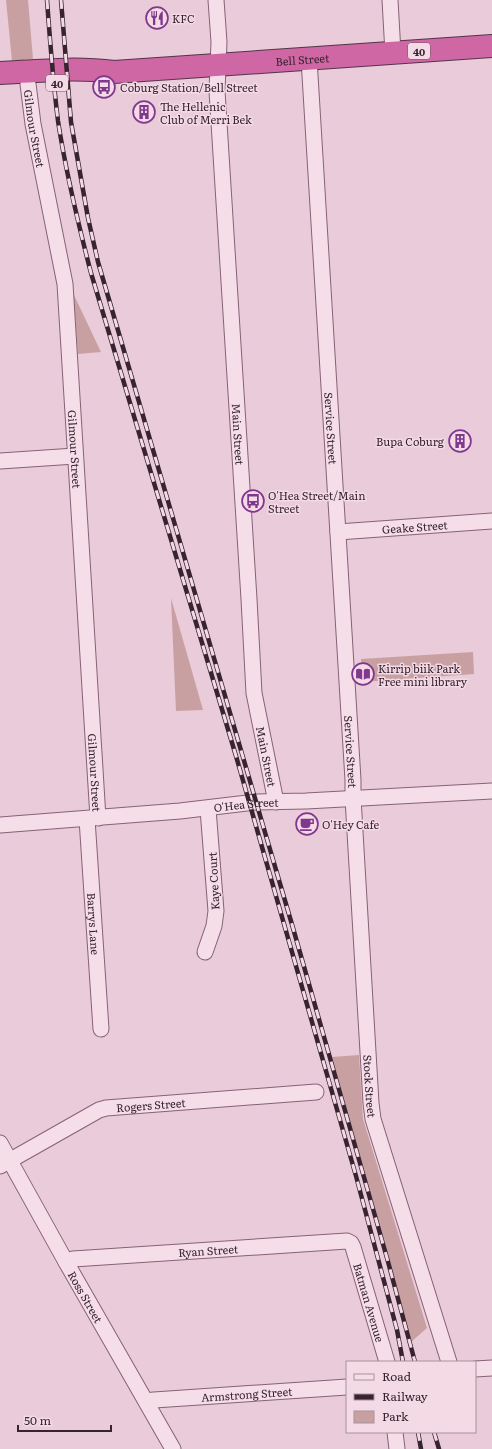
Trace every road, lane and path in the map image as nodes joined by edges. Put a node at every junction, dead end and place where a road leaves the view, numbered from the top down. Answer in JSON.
{"nodes":[{"id":1,"x":216,"y":0,"type":"edge"},
{"id":2,"x":390,"y":0,"type":"edge"},
{"id":3,"x":492,"y":46,"type":"edge"},
{"id":4,"x":393,"y":53,"type":"junction"},
{"id":5,"x":309,"y":59,"type":"junction"},
{"id":6,"x":218,"y":65,"type":"junction"},
{"id":7,"x":114,"y":72,"type":"junction"},
{"id":8,"x":0,"y":73,"type":"edge"},
{"id":9,"x":28,"y":84,"type":"junction"},
{"id":10,"x":0,"y":86,"type":"edge"},
{"id":11,"x":75,"y":456,"type":"junction"},
{"id":12,"x":0,"y":461,"type":"edge"},
{"id":13,"x":492,"y":521,"type":"edge"},
{"id":14,"x":338,"y":532,"type":"junction"},
{"id":15,"x":492,"y":791,"type":"edge"},
{"id":16,"x":353,"y":798,"type":"junction"},
{"id":17,"x":276,"y":802,"type":"junction"},
{"id":18,"x":208,"y":809,"type":"junction"},
{"id":19,"x":92,"y":818,"type":"junction"},
{"id":20,"x":0,"y":825,"type":"edge"},
{"id":21,"x":205,"y":952,"type":"dead end"},
{"id":22,"x":101,"y":1029,"type":"dead end"},
{"id":23,"x":316,"y":1092,"type":"dead end"},
{"id":24,"x":0,"y":1144,"type":"edge"},
{"id":25,"x":5,"y":1163,"type":"edge"},
{"id":26,"x":351,"y":1243,"type":"joint"},
{"id":27,"x":66,"y":1262,"type":"junction"},
{"id":28,"x":387,"y":1361,"type":"edge"},
{"id":29,"x":449,"y":1361,"type":"edge"},
{"id":30,"x":492,"y":1368,"type":"edge"},
{"id":31,"x":476,"y":1369,"type":"edge"},
{"id":32,"x":346,"y":1387,"type":"edge"},
{"id":33,"x":146,"y":1401,"type":"junction"},
{"id":34,"x":395,"y":1433,"type":"edge"},
{"id":35,"x":173,"y":1449,"type":"edge"},
{"id":36,"x":397,"y":1449,"type":"edge"}],
"edges":[{"from":1,"to":6,"type":"street","name":"Main Street"},
{"from":2,"to":4,"type":"street"},
{"from":3,"to":4,"type":"highway","name":"Bell Street","number":"40"},
{"from":4,"to":5,"type":"highway","name":"Bell Street","number":"40"},
{"from":5,"to":6,"type":"highway","name":"Bell Street","number":"40"},
{"from":5,"to":14,"type":"street","name":"Service Street"},
{"from":6,"to":7,"type":"highway","name":"Bell Street","number":"40"},
{"from":6,"to":17,"type":"street","name":"Main Street"},
{"from":7,"to":8,"type":"highway","name":"Bell Street","number":"40"},
{"from":7,"to":9,"type":"highway","name":"Bell Street","number":"40"},
{"from":9,"to":10,"type":"highway","name":"Bell Street","number":"40"},
{"from":9,"to":11,"type":"street","name":"Gilmour Street"},
{"from":11,"to":12,"type":"street"},
{"from":11,"to":19,"type":"street","name":"Gilmour Street"},
{"from":13,"to":14,"type":"street","name":"Geake Street"},
{"from":14,"to":16,"type":"street","name":"Service Street"},
{"from":15,"to":16,"type":"street","name":"O'Hea Street"},
{"from":16,"to":17,"type":"street","name":"O'Hea Street"},
{"from":16,"to":29,"type":"street","name":"Stock Street"},
{"from":17,"to":18,"type":"street","name":"O'Hea Street"},
{"from":18,"to":19,"type":"street","name":"O'Hea Street"},
{"from":18,"to":21,"type":"street","name":"Kaye Court"},
{"from":19,"to":20,"type":"street","name":"O'Hea Street"},
{"from":19,"to":22,"type":"street","name":"Barrys Lane"},
{"from":23,"to":25,"type":"street","name":"Rogers Street"},
{"from":24,"to":25,"type":"street","name":"Ross Street"},
{"from":25,"to":27,"type":"street","name":"Ross Street"},
{"from":26,"to":27,"type":"street","name":"Ryan Street"},
{"from":26,"to":28,"type":"street","name":"Batman Avenue"},
{"from":27,"to":33,"type":"street","name":"Ross Street"},
{"from":30,"to":31,"type":"street"},
{"from":32,"to":33,"type":"street","name":"Armstrong Street"},
{"from":33,"to":35,"type":"street","name":"Ross Street"},
{"from":34,"to":36,"type":"street"}]}
